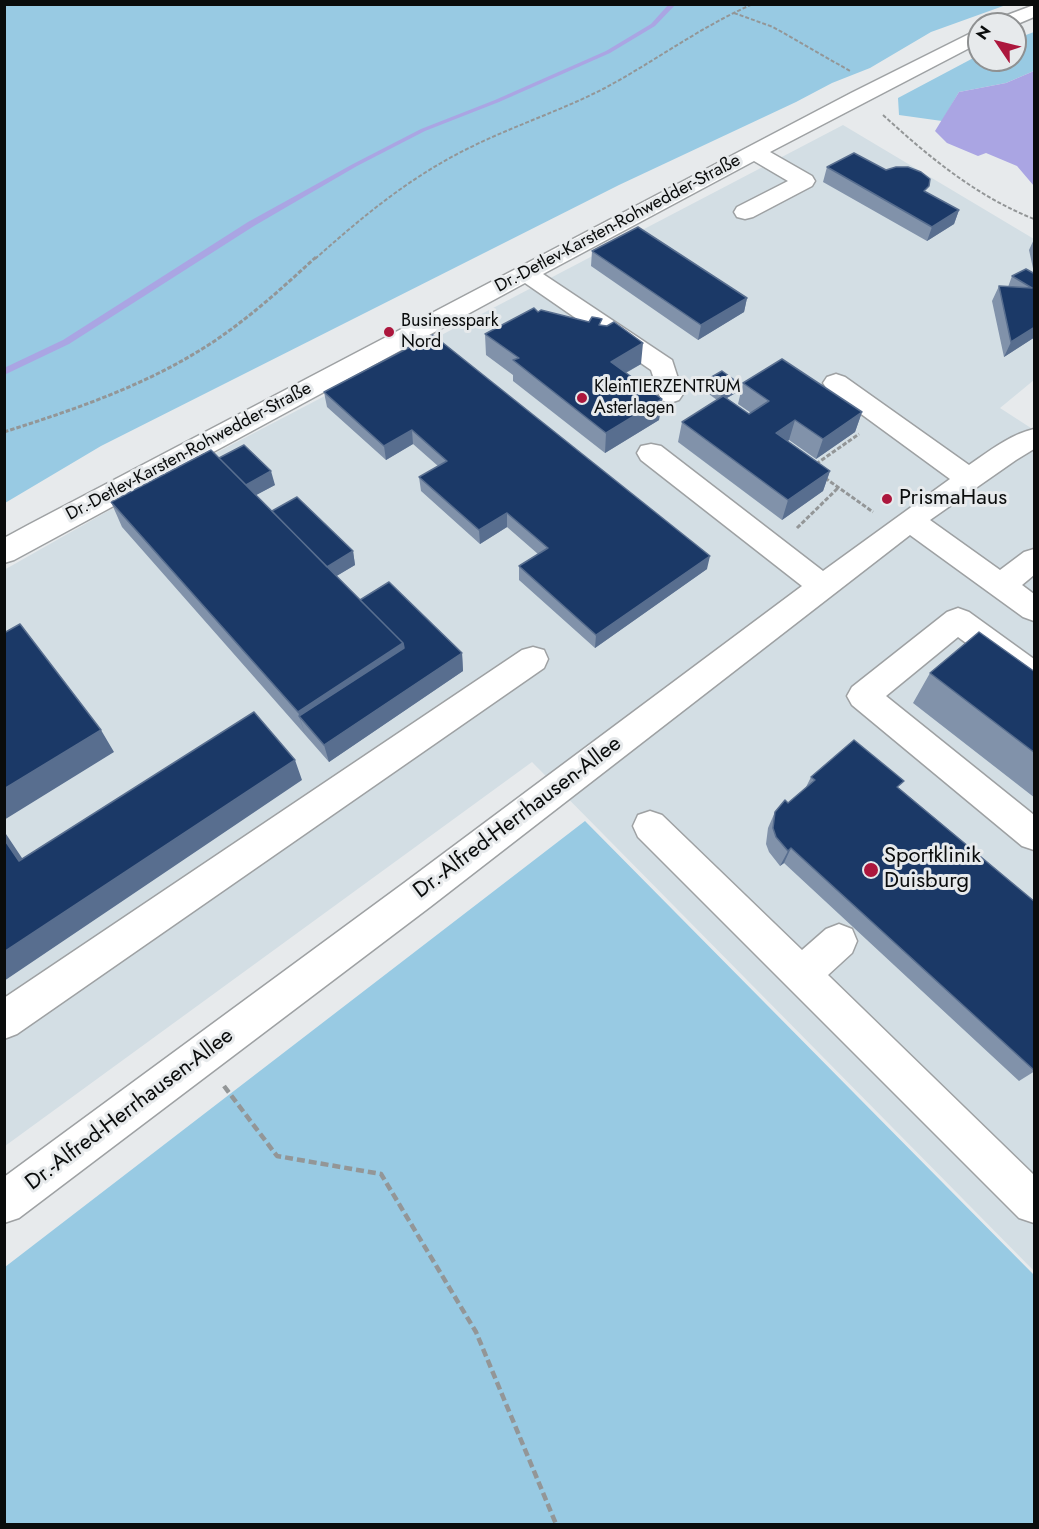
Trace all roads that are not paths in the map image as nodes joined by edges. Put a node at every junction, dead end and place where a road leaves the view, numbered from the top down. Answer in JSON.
{"nodes":[{"id":1,"x":967,"y":41,"type":"edge"},
{"id":2,"x":753,"y":152,"type":"junction"},
{"id":3,"x":745,"y":212,"type":"dead end"},
{"id":4,"x":526,"y":273,"type":"junction"},
{"id":5,"x":836,"y":383,"type":"dead end"},
{"id":6,"x":670,"y":394,"type":"dead end"},
{"id":7,"x":1035,"y":438,"type":"edge"},
{"id":8,"x":651,"y":453,"type":"dead end"},
{"id":9,"x":968,"y":478,"type":"junction"},
{"id":10,"x":904,"y":526,"type":"junction"},
{"id":11,"x":4,"y":552,"type":"edge"},
{"id":12,"x":1035,"y":560,"type":"edge"},
{"id":13,"x":1002,"y":585,"type":"junction"},
{"id":14,"x":823,"y":587,"type":"junction"},
{"id":15,"x":1035,"y":609,"type":"edge"},
{"id":16,"x":533,"y":659,"type":"dead end"},
{"id":17,"x":1035,"y":676,"type":"edge"},
{"id":18,"x":650,"y":826,"type":"dead end"},
{"id":19,"x":1035,"y":835,"type":"edge"},
{"id":20,"x":839,"y":940,"type":"dead end"},
{"id":21,"x":802,"y":974,"type":"junction"},
{"id":22,"x":4,"y":1022,"type":"edge"},
{"id":23,"x":4,"y":1203,"type":"edge"},
{"id":24,"x":1035,"y":1203,"type":"edge"}],
"edges":[{"from":1,"to":2,"type":"street","name":"Dr.-Detlev-Karsten-Rohwedder-Straße"},
{"from":2,"to":3,"type":"street"},
{"from":2,"to":4,"type":"street","name":"Dr.-Detlev-Karsten-Rohwedder-Straße"},
{"from":4,"to":6,"type":"street"},
{"from":4,"to":11,"type":"street","name":"Dr.-Detlev-Karsten-Rohwedder-Straße"},
{"from":5,"to":9,"type":"street"},
{"from":7,"to":9,"type":"street","name":"Dr.-Alfred-Herrhausen-Allee"},
{"from":8,"to":14,"type":"street"},
{"from":9,"to":10,"type":"street","name":"Dr.-Alfred-Herrhausen-Allee"},
{"from":10,"to":13,"type":"street"},
{"from":10,"to":14,"type":"street","name":"Dr.-Alfred-Herrhausen-Allee"},
{"from":12,"to":13,"type":"street"},
{"from":13,"to":15,"type":"street"},
{"from":14,"to":23,"type":"street","name":"Dr.-Alfred-Herrhausen-Allee"},
{"from":16,"to":22,"type":"street"},
{"from":17,"to":19,"type":"street"},
{"from":18,"to":21,"type":"street"},
{"from":20,"to":21,"type":"street"},
{"from":21,"to":24,"type":"street"}]}
